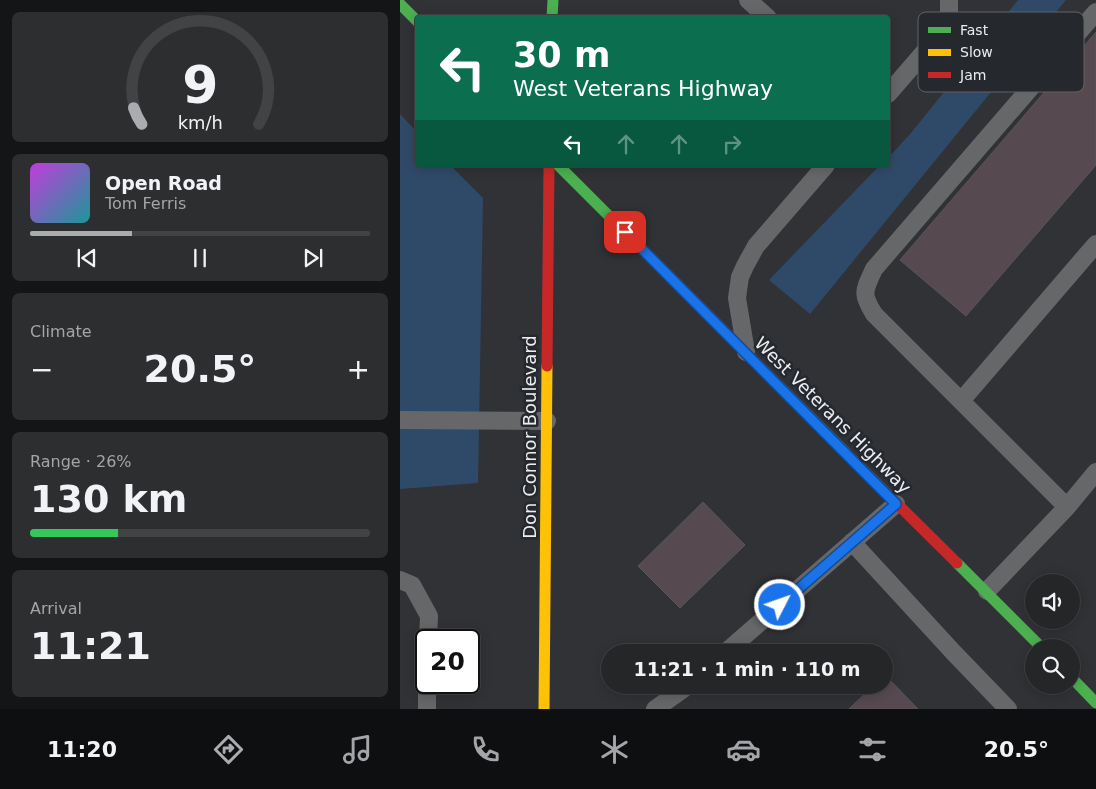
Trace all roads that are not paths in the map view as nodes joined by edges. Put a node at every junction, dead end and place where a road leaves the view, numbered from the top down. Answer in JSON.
{"nodes":[{"id":1,"x":553,"y":0,"type":"edge"},
{"id":2,"x":748,"y":0,"type":"edge"},
{"id":3,"x":400,"y":4,"type":"edge"},
{"id":4,"x":1096,"y":12,"type":"edge"},
{"id":5,"x":552,"y":15,"type":"edge"},
{"id":6,"x":765,"y":15,"type":"edge"},
{"id":7,"x":415,"y":19,"type":"edge"},
{"id":8,"x":1084,"y":26,"type":"edge"},
{"id":9,"x":918,"y":59,"type":"edge"},
{"id":10,"x":890,"y":92,"type":"edge"},
{"id":11,"x":1027,"y":92,"type":"edge"},
{"id":12,"x":549,"y":167,"type":"edge"},
{"id":13,"x":560,"y":167,"type":"edge"},
{"id":14,"x":824,"y":167,"type":"edge"},
{"id":15,"x":1096,"y":244,"type":"edge"},
{"id":16,"x":746,"y":352,"type":"junction"},
{"id":17,"x":961,"y":401,"type":"junction"},
{"id":18,"x":400,"y":420,"type":"edge"},
{"id":19,"x":547,"y":421,"type":"junction"},
{"id":20,"x":1096,"y":472,"type":"edge"},
{"id":21,"x":896,"y":504,"type":"junction"},
{"id":22,"x":1067,"y":507,"type":"junction"},
{"id":23,"x":852,"y":542,"type":"junction"},
{"id":24,"x":400,"y":580,"type":"edge"},
{"id":25,"x":987,"y":591,"type":"junction"},
{"id":26,"x":428,"y":629,"type":"edge"},
{"id":27,"x":1033,"y":639,"type":"edge"},
{"id":28,"x":735,"y":644,"type":"edge"},
{"id":29,"x":1080,"y":687,"type":"edge"},
{"id":30,"x":427,"y":694,"type":"edge"},
{"id":31,"x":676,"y":694,"type":"edge"},
{"id":32,"x":1096,"y":703,"type":"edge"},
{"id":33,"x":427,"y":709,"type":"edge"},
{"id":34,"x":544,"y":709,"type":"edge"},
{"id":35,"x":654,"y":709,"type":"edge"},
{"id":36,"x":1008,"y":709,"type":"edge"}],
"edges":[{"from":1,"to":5,"type":"main road"},
{"from":2,"to":6,"type":"lane"},
{"from":3,"to":7,"type":"main road"},
{"from":4,"to":8,"type":"lane"},
{"from":9,"to":10,"type":"lane"},
{"from":11,"to":17,"type":"lane"},
{"from":12,"to":19,"type":"main road","name":"Don Connor Boulevard"},
{"from":13,"to":16,"type":"main road","name":"West Veterans Highway"},
{"from":14,"to":16,"type":"lane"},
{"from":15,"to":17,"type":"lane"},
{"from":16,"to":21,"type":"main road","name":"West Veterans Highway"},
{"from":17,"to":22,"type":"lane"},
{"from":18,"to":19,"type":"lane"},
{"from":19,"to":34,"type":"main road","name":"Don Connor Boulevard"},
{"from":20,"to":22,"type":"lane"},
{"from":21,"to":23,"type":"lane"},
{"from":21,"to":25,"type":"main road","name":"West Veterans Highway"},
{"from":22,"to":25,"type":"lane"},
{"from":23,"to":28,"type":"lane"},
{"from":23,"to":36,"type":"lane"},
{"from":24,"to":26,"type":"lane"},
{"from":25,"to":27,"type":"main road","name":"West Veterans Highway"},
{"from":29,"to":32,"type":"main road"},
{"from":30,"to":33,"type":"lane"},
{"from":31,"to":35,"type":"lane"}]}
